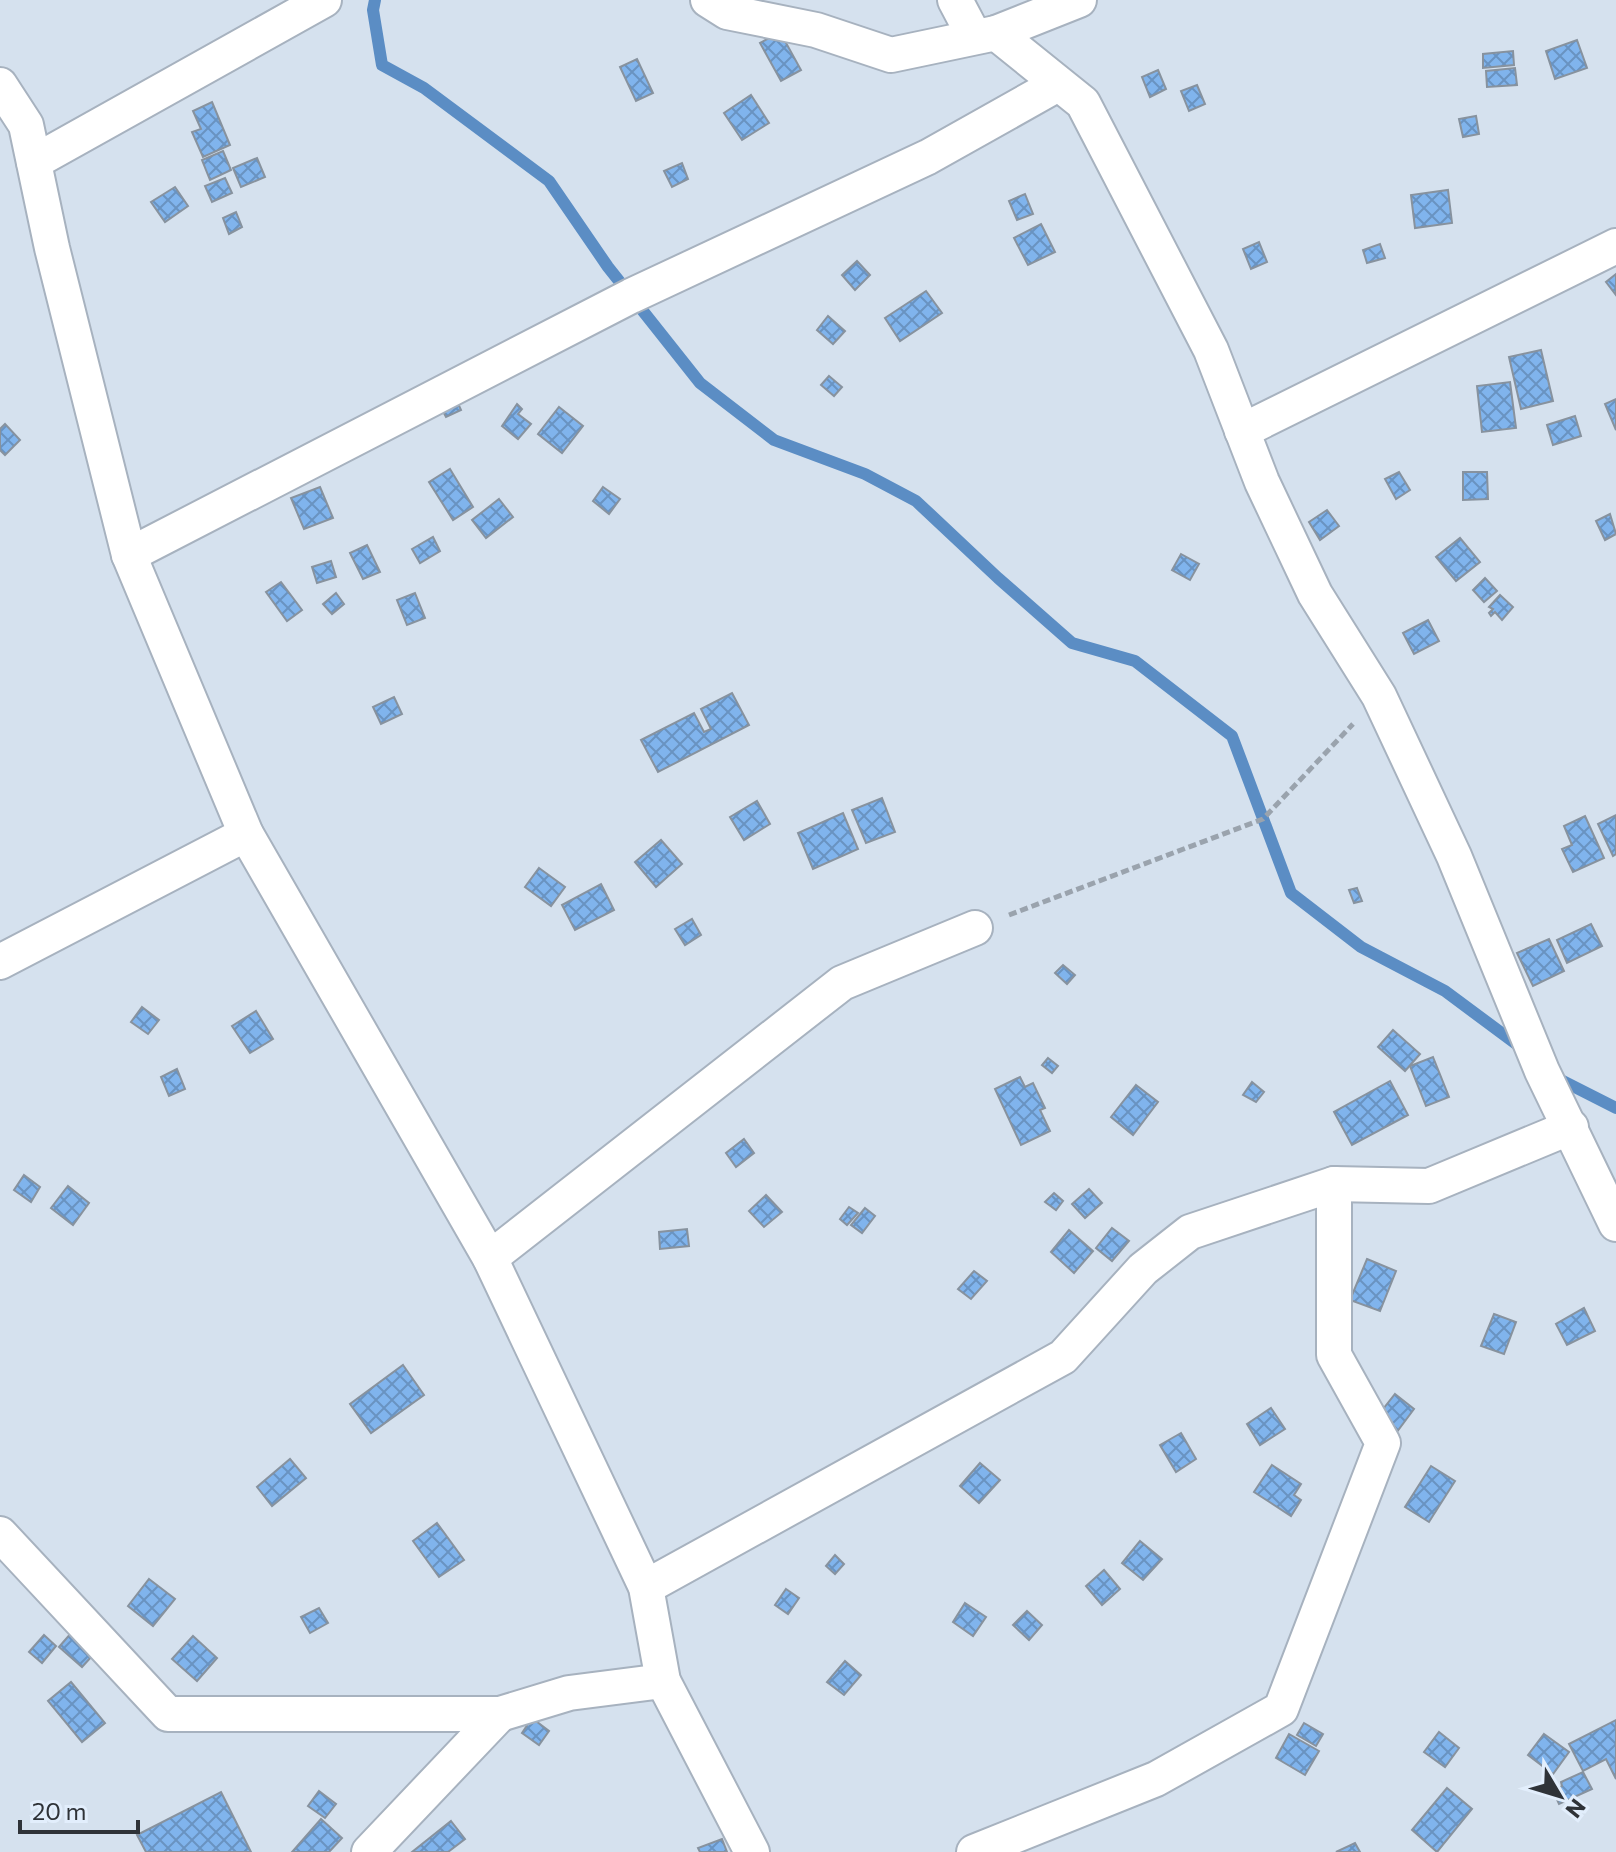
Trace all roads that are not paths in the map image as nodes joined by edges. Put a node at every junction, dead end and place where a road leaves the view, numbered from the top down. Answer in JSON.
{"nodes":[{"id":1,"x":324,"y":0,"type":"edge"},
{"id":2,"x":708,"y":0,"type":"edge"},
{"id":3,"x":955,"y":0,"type":"edge"},
{"id":4,"x":1079,"y":0,"type":"edge"},
{"id":5,"x":985,"y":34,"type":"junction"},
{"id":6,"x":1058,"y":84,"type":"junction"},
{"id":7,"x":0,"y":85,"type":"edge"},
{"id":8,"x":13,"y":124,"type":"edge"},
{"id":9,"x":34,"y":162,"type":"junction"},
{"id":10,"x":1616,"y":246,"type":"edge"},
{"id":11,"x":1242,"y":431,"type":"junction"},
{"id":12,"x":129,"y":555,"type":"junction"},
{"id":13,"x":246,"y":834,"type":"junction"},
{"id":14,"x":975,"y":928,"type":"road end"},
{"id":15,"x":0,"y":962,"type":"edge"},
{"id":16,"x":1571,"y":1127,"type":"junction"},
{"id":17,"x":1334,"y":1184,"type":"junction"},
{"id":18,"x":1616,"y":1224,"type":"edge"},
{"id":19,"x":490,"y":1258,"type":"junction"},
{"id":20,"x":0,"y":1534,"type":"edge"},
{"id":21,"x":646,"y":1587,"type":"junction"},
{"id":22,"x":663,"y":1681,"type":"junction"},
{"id":23,"x":500,"y":1714,"type":"junction"},
{"id":24,"x":369,"y":1852,"type":"edge"},
{"id":25,"x":752,"y":1852,"type":"edge"},
{"id":26,"x":974,"y":1852,"type":"edge"}],
"edges":[{"from":1,"to":9,"type":"street"},
{"from":2,"to":5,"type":"street"},
{"from":3,"to":5,"type":"street"},
{"from":4,"to":5,"type":"street"},
{"from":5,"to":6,"type":"street"},
{"from":6,"to":11,"type":"street"},
{"from":6,"to":12,"type":"street"},
{"from":7,"to":8,"type":"street"},
{"from":8,"to":9,"type":"street"},
{"from":9,"to":12,"type":"street"},
{"from":10,"to":11,"type":"street"},
{"from":11,"to":16,"type":"street"},
{"from":12,"to":13,"type":"street"},
{"from":13,"to":15,"type":"street"},
{"from":13,"to":19,"type":"street"},
{"from":14,"to":19,"type":"street"},
{"from":16,"to":17,"type":"street"},
{"from":16,"to":18,"type":"street"},
{"from":17,"to":21,"type":"street"},
{"from":17,"to":26,"type":"street"},
{"from":19,"to":21,"type":"street"},
{"from":20,"to":23,"type":"street"},
{"from":21,"to":22,"type":"street"},
{"from":22,"to":23,"type":"street"},
{"from":22,"to":25,"type":"street"},
{"from":23,"to":24,"type":"street"}]}
